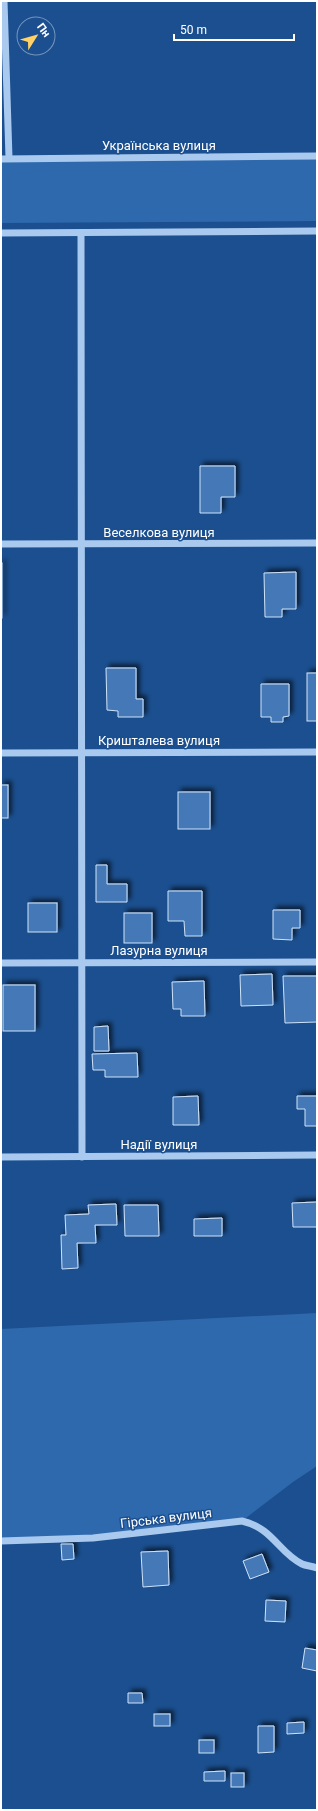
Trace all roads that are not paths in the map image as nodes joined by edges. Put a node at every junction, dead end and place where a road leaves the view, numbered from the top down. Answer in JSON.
{"nodes":[{"id":1,"x":4,"y":1,"type":"edge"},
{"id":2,"x":317,"y":156,"type":"edge"},
{"id":3,"x":1,"y":158,"type":"edge"},
{"id":4,"x":9,"y":158,"type":"junction"},
{"id":5,"x":317,"y":231,"type":"edge"},
{"id":6,"x":1,"y":233,"type":"edge"},
{"id":7,"x":81,"y":233,"type":"junction"},
{"id":8,"x":317,"y":543,"type":"edge"},
{"id":9,"x":1,"y":544,"type":"edge"},
{"id":10,"x":81,"y":544,"type":"junction"},
{"id":11,"x":82,"y":752,"type":"junction"},
{"id":12,"x":317,"y":752,"type":"edge"},
{"id":13,"x":1,"y":753,"type":"edge"},
{"id":14,"x":1,"y":962,"type":"edge"},
{"id":15,"x":82,"y":962,"type":"junction"},
{"id":16,"x":317,"y":962,"type":"edge"},
{"id":17,"x":317,"y":1155,"type":"edge"},
{"id":18,"x":1,"y":1157,"type":"edge"},
{"id":19,"x":82,"y":1157,"type":"junction"},
{"id":20,"x":1,"y":1541,"type":"edge"},
{"id":21,"x":317,"y":1568,"type":"edge"}],
"edges":[{"from":1,"to":4,"type":"street"},
{"from":2,"to":4,"type":"street","name":"Українська вулиця"},
{"from":3,"to":4,"type":"street","name":"Українська вулиця"},
{"from":5,"to":7,"type":"street"},
{"from":6,"to":7,"type":"street"},
{"from":7,"to":10,"type":"street"},
{"from":8,"to":10,"type":"street","name":"Веселкова вулиця"},
{"from":9,"to":10,"type":"street","name":"Веселкова вулиця"},
{"from":10,"to":11,"type":"street"},
{"from":11,"to":12,"type":"street","name":"Кришталева вулиця"},
{"from":11,"to":13,"type":"street","name":"Кришталева вулиця"},
{"from":11,"to":15,"type":"street"},
{"from":14,"to":15,"type":"street","name":"Лазурна вулиця"},
{"from":15,"to":16,"type":"street","name":"Лазурна вулиця"},
{"from":15,"to":19,"type":"street"},
{"from":17,"to":19,"type":"street","name":"Надії вулиця"},
{"from":18,"to":19,"type":"street","name":"Надії вулиця"},
{"from":20,"to":21,"type":"street","name":"Гірська вулиця"}]}
